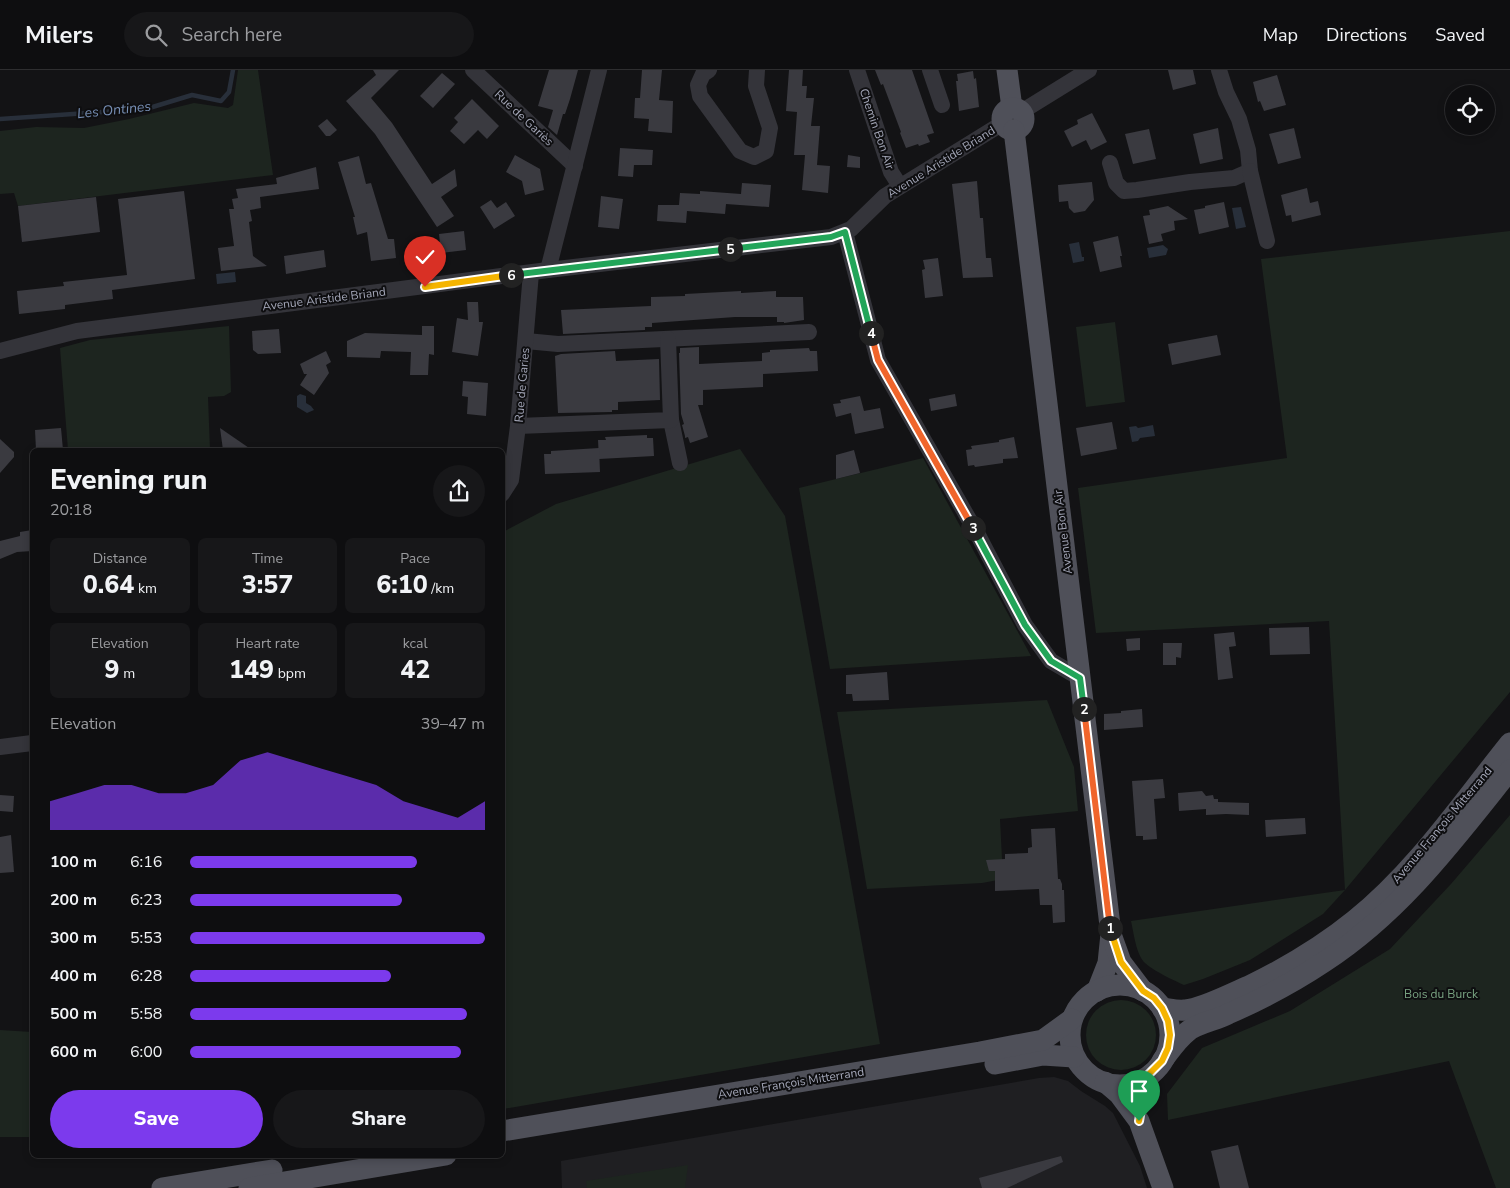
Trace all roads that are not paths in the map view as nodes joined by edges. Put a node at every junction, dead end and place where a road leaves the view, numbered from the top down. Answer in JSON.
{"nodes":[{"id":1,"x":473,"y":70,"type":"edge"},
{"id":2,"x":599,"y":70,"type":"edge"},
{"id":3,"x":709,"y":70,"type":"edge"},
{"id":4,"x":756,"y":70,"type":"edge"},
{"id":5,"x":856,"y":70,"type":"edge"},
{"id":6,"x":930,"y":70,"type":"edge"},
{"id":7,"x":1008,"y":70,"type":"edge"},
{"id":8,"x":1089,"y":70,"type":"edge"},
{"id":9,"x":1219,"y":70,"type":"edge"},
{"id":10,"x":942,"y":105,"type":"dead end"},
{"id":11,"x":1013,"y":118,"type":"junction"},
{"id":12,"x":1110,"y":163,"type":"dead end"},
{"id":13,"x":575,"y":166,"type":"junction"},
{"id":14,"x":1250,"y":170,"type":"junction"},
{"id":15,"x":900,"y":186,"type":"junction"},
{"id":16,"x":845,"y":232,"type":"junction"},
{"id":17,"x":1267,"y":241,"type":"dead end"},
{"id":18,"x":548,"y":270,"type":"junction"},
{"id":19,"x":531,"y":273,"type":"junction"},
{"id":20,"x":809,"y":332,"type":"dead end"},
{"id":21,"x":668,"y":339,"type":"junction"},
{"id":22,"x":526,"y":341,"type":"junction"},
{"id":23,"x":0,"y":351,"type":"edge"},
{"id":24,"x":670,"y":420,"type":"junction"},
{"id":25,"x":518,"y":426,"type":"junction"},
{"id":26,"x":680,"y":463,"type":"dead end"},
{"id":27,"x":505,"y":490,"type":"edge"},
{"id":28,"x":1080,"y":678,"type":"junction"},
{"id":29,"x":30,"y":743,"type":"edge"},
{"id":30,"x":1510,"y":743,"type":"edge"},
{"id":31,"x":0,"y":747,"type":"edge"},
{"id":32,"x":1510,"y":770,"type":"edge"},
{"id":33,"x":1111,"y":934,"type":"junction"},
{"id":34,"x":1097,"y":991,"type":"junction"},
{"id":35,"x":1143,"y":991,"type":"junction"},
{"id":36,"x":1162,"y":1008,"type":"junction"},
{"id":37,"x":1072,"y":1019,"type":"junction"},
{"id":38,"x":1074,"y":1057,"type":"junction"},
{"id":39,"x":1162,"y":1061,"type":"junction"},
{"id":40,"x":1147,"y":1076,"type":"junction"},
{"id":41,"x":1105,"y":1082,"type":"junction"},
{"id":42,"x":1139,"y":1121,"type":"junction"},
{"id":43,"x":505,"y":1131,"type":"edge"},
{"id":44,"x":505,"y":1146,"type":"edge"},
{"id":45,"x":341,"y":1158,"type":"edge"},
{"id":46,"x":428,"y":1158,"type":"edge"},
{"id":47,"x":162,"y":1188,"type":"edge"},
{"id":48,"x":249,"y":1188,"type":"edge"},
{"id":49,"x":1163,"y":1188,"type":"edge"}],
"edges":[{"from":1,"to":13,"type":"street","name":"Rue de Gariès"},
{"from":2,"to":13,"type":"street"},
{"from":3,"to":4,"type":"street"},
{"from":5,"to":15,"type":"street","name":"Chemin Bon Air"},
{"from":6,"to":10,"type":"street"},
{"from":7,"to":11,"type":"main road","name":"Avenue Bon Air"},
{"from":8,"to":11,"type":"street","name":"Avenue Aristide Briand"},
{"from":9,"to":14,"type":"street"},
{"from":11,"to":15,"type":"street","name":"Avenue Aristide Briand"},
{"from":11,"to":28,"type":"main road","name":"Avenue Bon Air"},
{"from":12,"to":14,"type":"street"},
{"from":13,"to":18,"type":"street"},
{"from":14,"to":17,"type":"street"},
{"from":15,"to":16,"type":"street","name":"Avenue Aristide Briand"},
{"from":16,"to":18,"type":"street","name":"Avenue Aristide Briand"},
{"from":16,"to":28,"type":"street"},
{"from":18,"to":19,"type":"street","name":"Avenue Aristide Briand"},
{"from":19,"to":22,"type":"street","name":"Rue de Garies"},
{"from":19,"to":23,"type":"street","name":"Avenue Aristide Briand"},
{"from":20,"to":21,"type":"street"},
{"from":21,"to":22,"type":"street"},
{"from":21,"to":24,"type":"street"},
{"from":22,"to":25,"type":"street","name":"Rue de Garies"},
{"from":24,"to":25,"type":"street"},
{"from":24,"to":26,"type":"street"},
{"from":25,"to":27,"type":"street","name":"Rue de Garies"},
{"from":28,"to":33,"type":"main road","name":"Avenue Bon Air"},
{"from":29,"to":31,"type":"street"},
{"from":30,"to":36,"type":"main road","name":"Avenue François Mitterrand"},
{"from":32,"to":39,"type":"main road","name":"Avenue François Mitterrand"},
{"from":33,"to":34,"type":"main road","name":"Avenue Bon Air"},
{"from":33,"to":35,"type":"main road","name":"Avenue Bon Air"},
{"from":34,"to":35,"type":"main road"},
{"from":34,"to":37,"type":"main road"},
{"from":35,"to":36,"type":"main road"},
{"from":36,"to":39,"type":"main road"},
{"from":37,"to":38,"type":"main road"},
{"from":37,"to":43,"type":"main road","name":"Avenue François Mitterrand"},
{"from":38,"to":41,"type":"main road"},
{"from":38,"to":44,"type":"main road","name":"Avenue François Mitterrand"},
{"from":39,"to":40,"type":"main road"},
{"from":40,"to":41,"type":"main road"},
{"from":40,"to":42,"type":"main road"},
{"from":41,"to":42,"type":"main road"},
{"from":42,"to":49,"type":"main road"},
{"from":45,"to":47,"type":"main road"},
{"from":46,"to":48,"type":"main road"}]}
